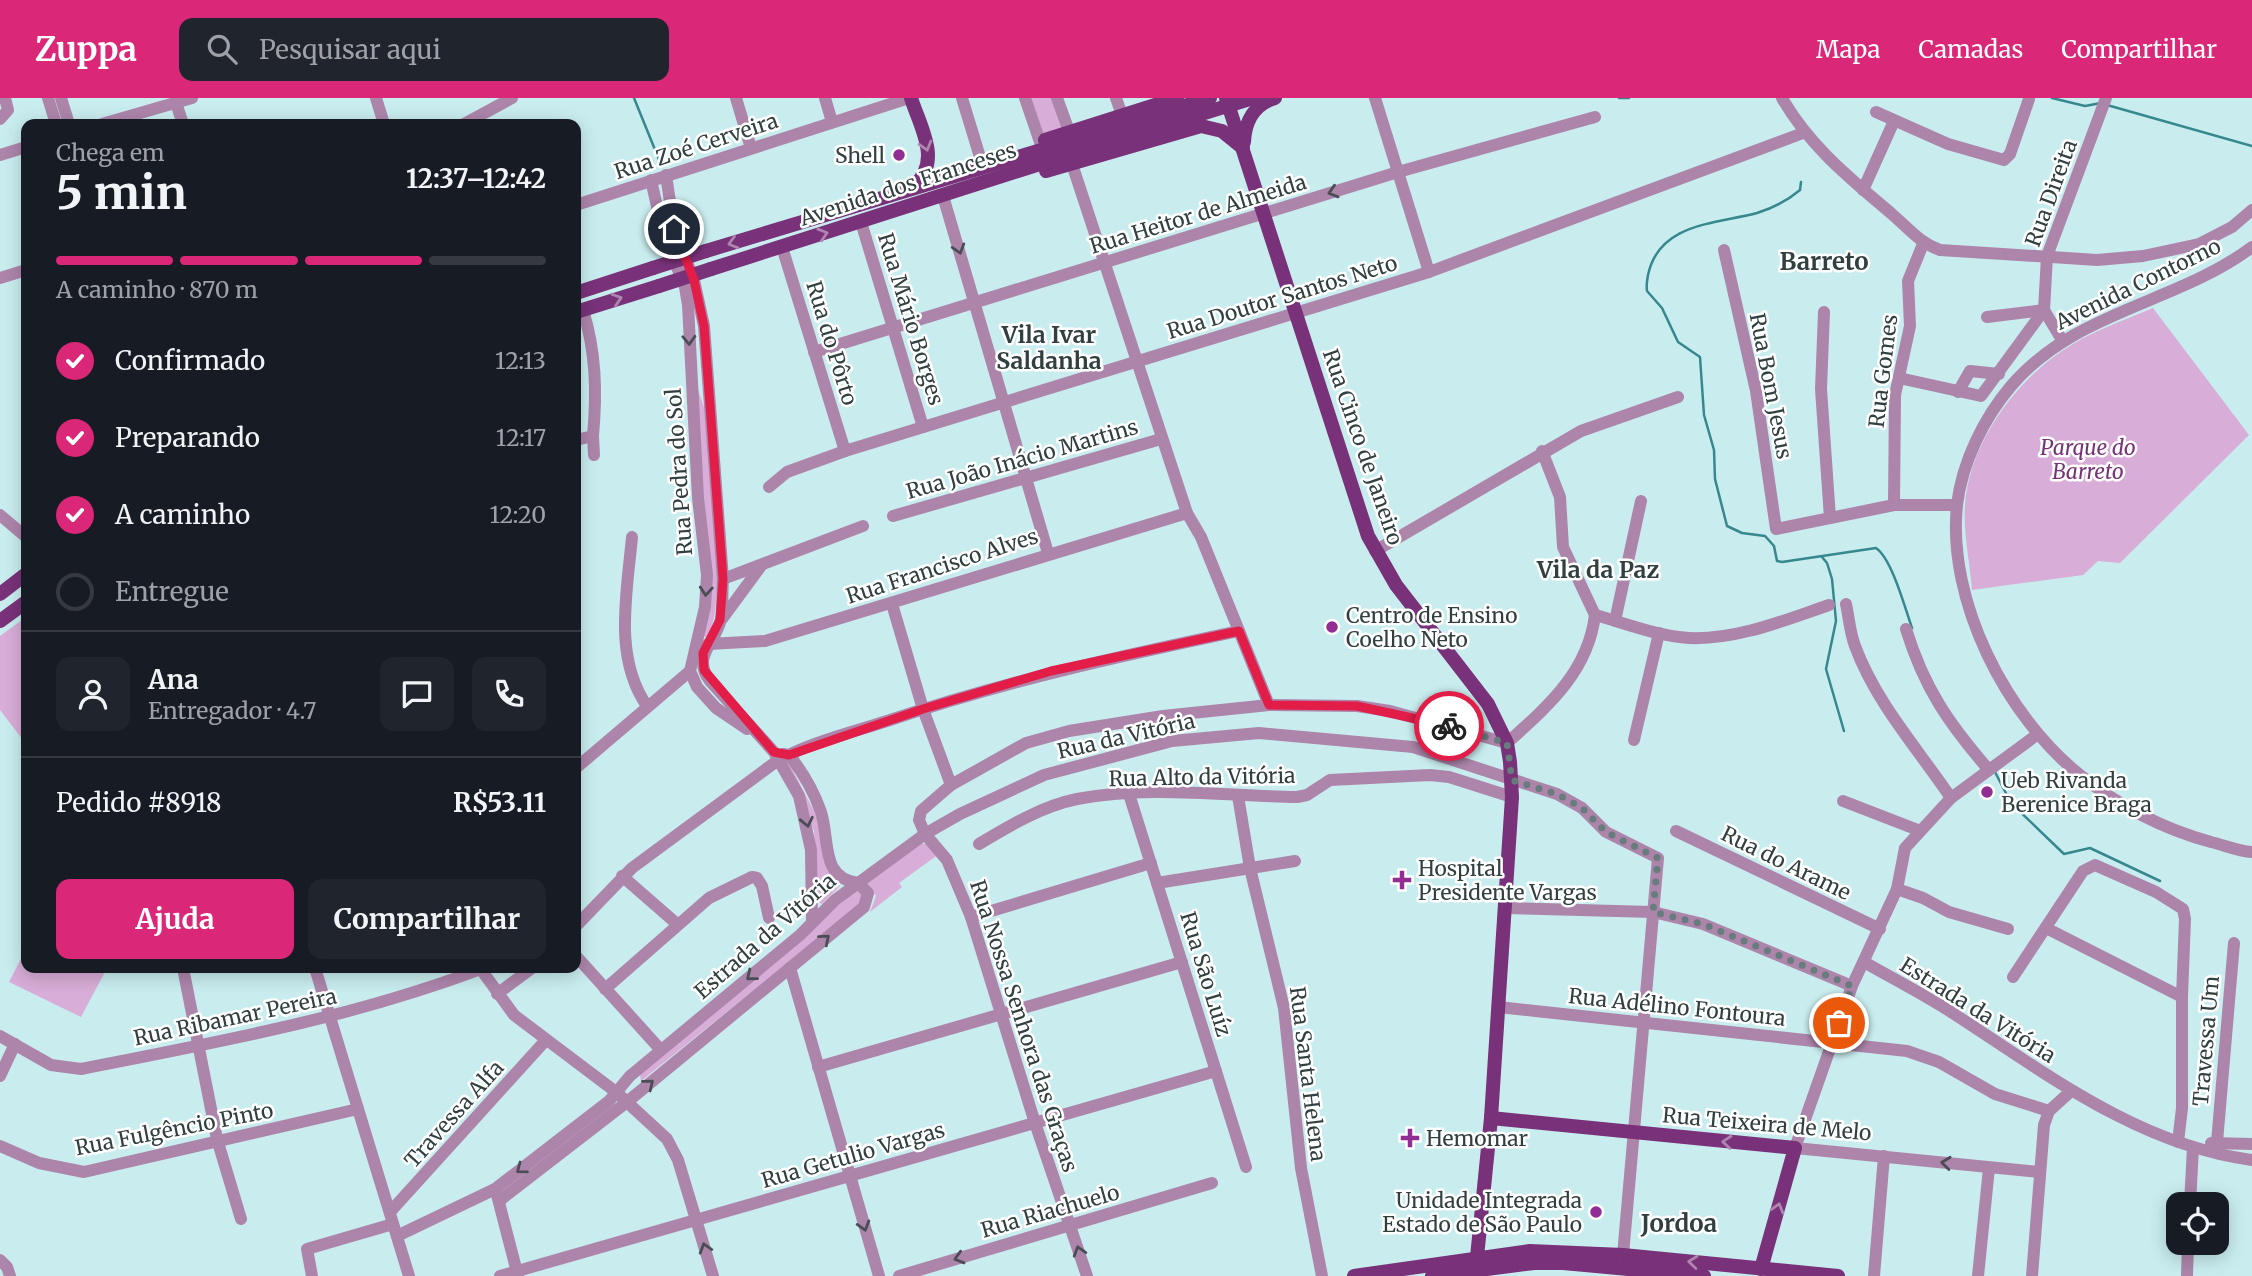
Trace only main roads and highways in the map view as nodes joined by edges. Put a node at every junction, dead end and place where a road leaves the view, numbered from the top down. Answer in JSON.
{"nodes":[{"id":1,"x":910,"y":98,"type":"edge"},
{"id":2,"x":1196,"y":98,"type":"edge"},
{"id":3,"x":1226,"y":98,"type":"edge"},
{"id":4,"x":1253,"y":98,"type":"edge"},
{"id":5,"x":1268,"y":98,"type":"edge"},
{"id":6,"x":1170,"y":99,"type":"edge"},
{"id":7,"x":1207,"y":103,"type":"edge"},
{"id":8,"x":1186,"y":129,"type":"junction"},
{"id":9,"x":1067,"y":149,"type":"junction"},
{"id":10,"x":1245,"y":150,"type":"junction"},
{"id":11,"x":984,"y":167,"type":"junction"},
{"id":12,"x":911,"y":189,"type":"junction"},
{"id":13,"x":581,"y":291,"type":"edge"},
{"id":14,"x":581,"y":311,"type":"edge"},
{"id":15,"x":21,"y":578,"type":"edge"},
{"id":16,"x":0,"y":594,"type":"edge"},
{"id":17,"x":21,"y":595,"type":"edge"},
{"id":18,"x":21,"y":606,"type":"edge"},
{"id":19,"x":0,"y":610,"type":"edge"},
{"id":20,"x":0,"y":621,"type":"edge"},
{"id":21,"x":1491,"y":1118,"type":"junction"},
{"id":22,"x":1478,"y":1269,"type":"edge"},
{"id":23,"x":1761,"y":1269,"type":"junction"},
{"id":24,"x":1354,"y":1276,"type":"edge"},
{"id":25,"x":1432,"y":1276,"type":"edge"},
{"id":26,"x":1704,"y":1276,"type":"edge"},
{"id":27,"x":1838,"y":1276,"type":"edge"}],
"edges":[{"from":1,"to":12,"type":"main road","one_way":true},
{"from":2,"to":7,"type":"main road"},
{"from":3,"to":10,"type":"main road","name":"Rua Cinco de Janeiro"},
{"from":4,"to":9,"type":"main road","name":"Avenida dos Franceses","bridge":true},
{"from":5,"to":10,"type":"main road"},
{"from":6,"to":9,"type":"main road"},
{"from":7,"to":8,"type":"main road"},
{"from":7,"to":9,"type":"main road","name":"Avenida dos Franceses","bridge":true},
{"from":8,"to":9,"type":"main road"},
{"from":8,"to":10,"type":"main road"},
{"from":9,"to":11,"type":"main road","name":"Avenida dos Franceses"},
{"from":9,"to":11,"type":"main road"},
{"from":14,"to":9,"type":"main road","name":"Avenida dos Franceses","one_way":true,"bridge":true},
{"from":10,"to":21,"type":"main road","name":"Rua Cinco de Janeiro"},
{"from":11,"to":12,"type":"main road","name":"Avenida dos Franceses"},
{"from":12,"to":13,"type":"main road","name":"Avenida dos Franceses","one_way":true,"bridge":true},
{"from":15,"to":16,"type":"main road"},
{"from":17,"to":19,"type":"main road"},
{"from":18,"to":20,"type":"main road"},
{"from":21,"to":22,"type":"main road","name":"Rua Cinco de Janeiro"},
{"from":23,"to":21,"type":"main road","name":"Rua Teixeira de Melo","one_way":true},
{"from":23,"to":22,"type":"main road","one_way":true},
{"from":22,"to":24,"type":"main road"},
{"from":22,"to":25,"type":"main road"},
{"from":22,"to":26,"type":"main road"},
{"from":23,"to":27,"type":"main road"}]}
